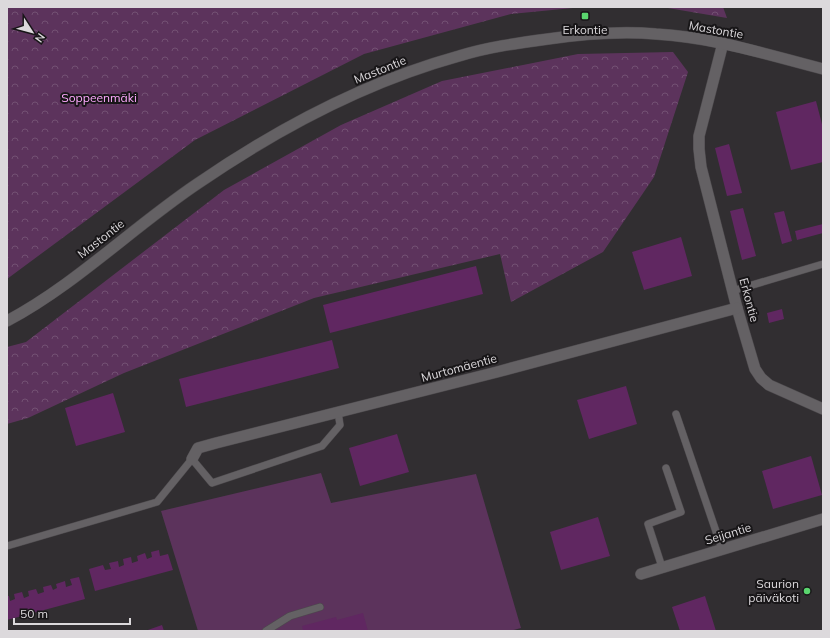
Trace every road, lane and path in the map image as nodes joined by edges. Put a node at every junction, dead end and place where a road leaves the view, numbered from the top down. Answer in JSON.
{"nodes":[{"id":1,"x":723,"y":43,"type":"junction"},
{"id":2,"x":823,"y":69,"type":"edge"},
{"id":3,"x":823,"y":264,"type":"edge"},
{"id":4,"x":732,"y":291,"type":"junction"},
{"id":5,"x":737,"y":308,"type":"junction"},
{"id":6,"x":7,"y":321,"type":"edge"},
{"id":7,"x":823,"y":409,"type":"edge"},
{"id":8,"x":338,"y":412,"type":"junction"},
{"id":9,"x":676,"y":414,"type":"dead end"},
{"id":10,"x":192,"y":459,"type":"junction"},
{"id":11,"x":666,"y":468,"type":"dead end"},
{"id":12,"x":823,"y":519,"type":"edge"},
{"id":13,"x":7,"y":546,"type":"edge"},
{"id":14,"x":722,"y":549,"type":"junction"},
{"id":15,"x":662,"y":567,"type":"junction"},
{"id":16,"x":641,"y":574,"type":"dead end"},
{"id":17,"x":320,"y":607,"type":"dead end"},
{"id":18,"x":266,"y":631,"type":"edge"}],
"edges":[{"from":1,"to":2,"type":"street","name":"Mastontie"},
{"from":1,"to":4,"type":"street","name":"Erkontie"},
{"from":1,"to":6,"type":"street","name":"Mastontie"},
{"from":3,"to":4,"type":"lane"},
{"from":4,"to":5,"type":"street","name":"Erkontie"},
{"from":5,"to":7,"type":"street","name":"Erkontie"},
{"from":5,"to":8,"type":"street","name":"Murtomäentie"},
{"from":8,"to":10,"type":"street","name":"Murtomäentie"},
{"from":8,"to":10,"type":"lane"},
{"from":9,"to":14,"type":"lane"},
{"from":10,"to":13,"type":"lane"},
{"from":11,"to":15,"type":"lane"},
{"from":12,"to":14,"type":"street","name":"Seijantie"},
{"from":14,"to":15,"type":"street","name":"Seijantie"},
{"from":15,"to":16,"type":"street","name":"Seijantie"},
{"from":17,"to":18,"type":"lane"}]}
